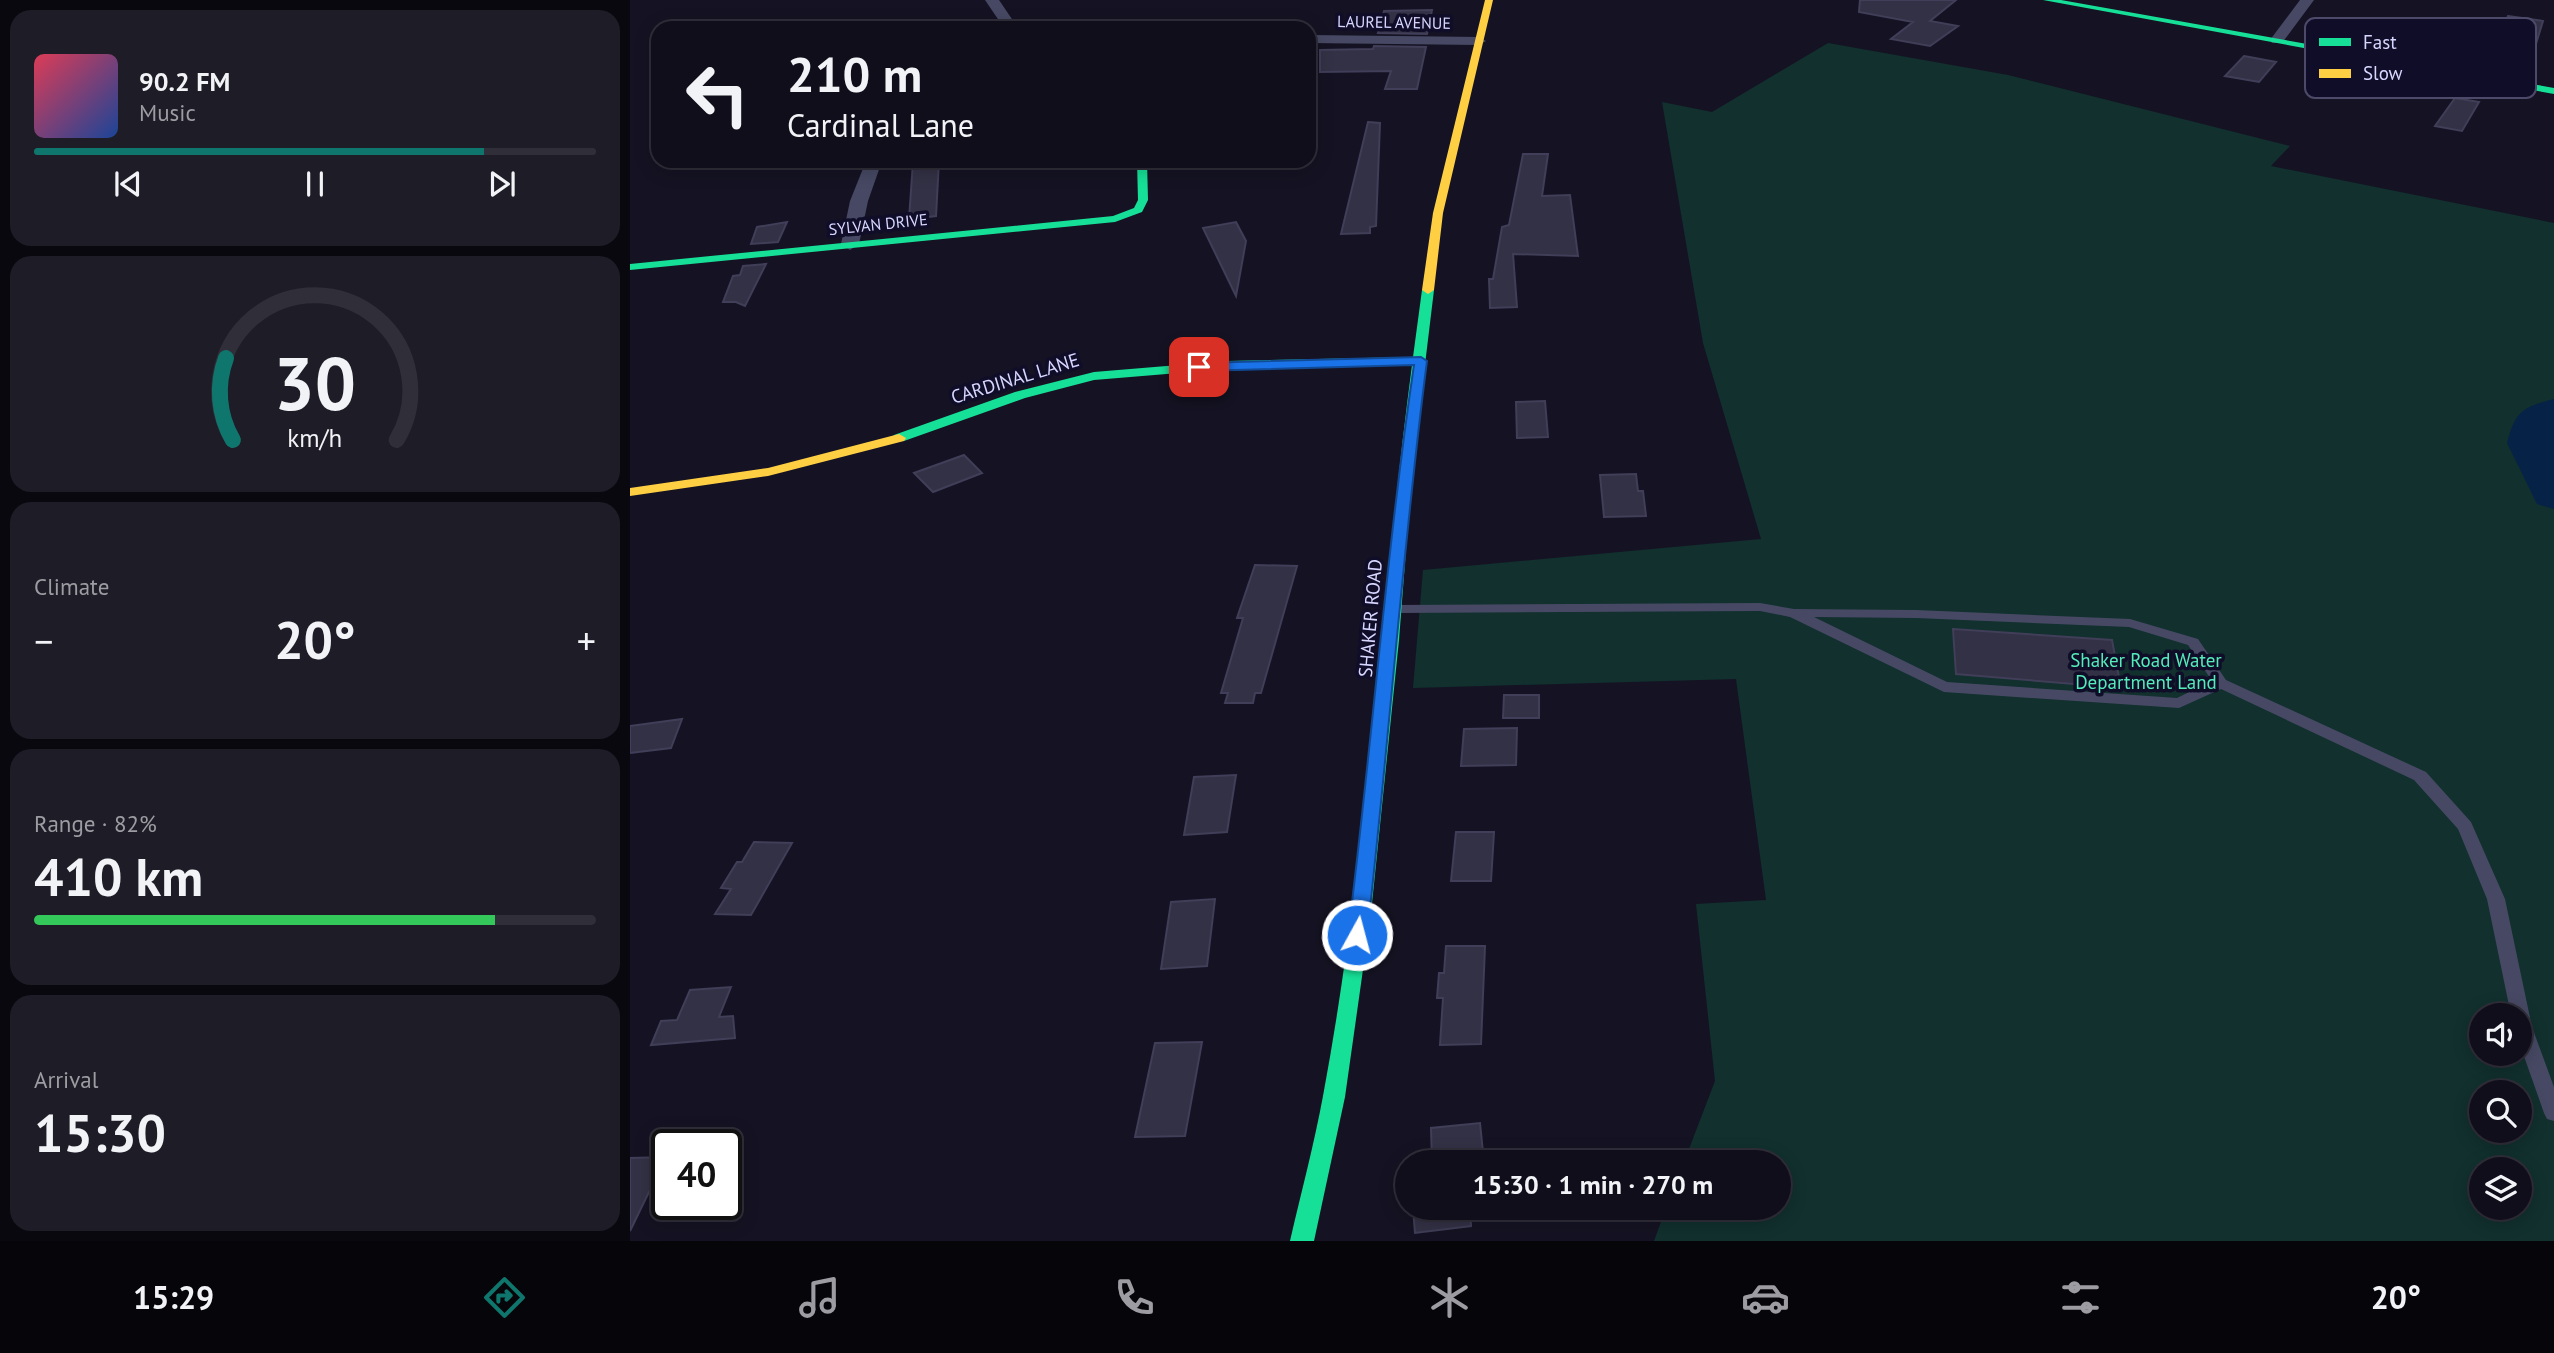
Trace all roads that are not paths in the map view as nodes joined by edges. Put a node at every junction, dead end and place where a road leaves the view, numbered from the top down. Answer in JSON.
{"nodes":[{"id":1,"x":992,"y":0,"type":"edge"},
{"id":2,"x":1489,"y":0,"type":"edge"},
{"id":3,"x":2047,"y":0,"type":"edge"},
{"id":4,"x":2308,"y":0,"type":"edge"},
{"id":5,"x":1007,"y":21,"type":"edge"},
{"id":6,"x":1316,"y":39,"type":"edge"},
{"id":7,"x":2277,"y":40,"type":"junction"},
{"id":8,"x":1479,"y":41,"type":"junction"},
{"id":9,"x":2305,"y":45,"type":"edge"},
{"id":10,"x":2536,"y":88,"type":"edge"},
{"id":11,"x":2554,"y":91,"type":"edge"},
{"id":12,"x":871,"y":168,"type":"edge"},
{"id":13,"x":1142,"y":168,"type":"edge"},
{"id":14,"x":850,"y":244,"type":"junction"},
{"id":15,"x":630,"y":267,"type":"edge"},
{"id":16,"x":1421,"y":361,"type":"junction"},
{"id":17,"x":630,"y":492,"type":"edge"},
{"id":18,"x":1393,"y":609,"type":"junction"},
{"id":19,"x":1794,"y":613,"type":"junction"},
{"id":20,"x":2221,"y":683,"type":"junction"},
{"id":21,"x":2554,"y":1113,"type":"edge"},
{"id":22,"x":1302,"y":1241,"type":"edge"}],
"edges":[{"from":1,"to":5,"type":"street"},
{"from":2,"to":8,"type":"street","name":"SHAKER ROAD"},
{"from":3,"to":7,"type":"street"},
{"from":4,"to":7,"type":"street"},
{"from":6,"to":8,"type":"street","name":"LAUREL AVENUE"},
{"from":7,"to":9,"type":"street"},
{"from":8,"to":16,"type":"street","name":"SHAKER ROAD"},
{"from":10,"to":11,"type":"street"},
{"from":12,"to":14,"type":"street"},
{"from":13,"to":14,"type":"street","name":"SYLVAN DRIVE"},
{"from":14,"to":15,"type":"street","name":"SYLVAN DRIVE"},
{"from":16,"to":17,"type":"street","name":"CARDINAL LANE"},
{"from":16,"to":18,"type":"street","name":"SHAKER ROAD"},
{"from":18,"to":19,"type":"lane"},
{"from":18,"to":22,"type":"street","name":"SHAKER ROAD"},
{"from":19,"to":20,"type":"lane"},
{"from":19,"to":20,"type":"lane"},
{"from":20,"to":21,"type":"lane"}]}
